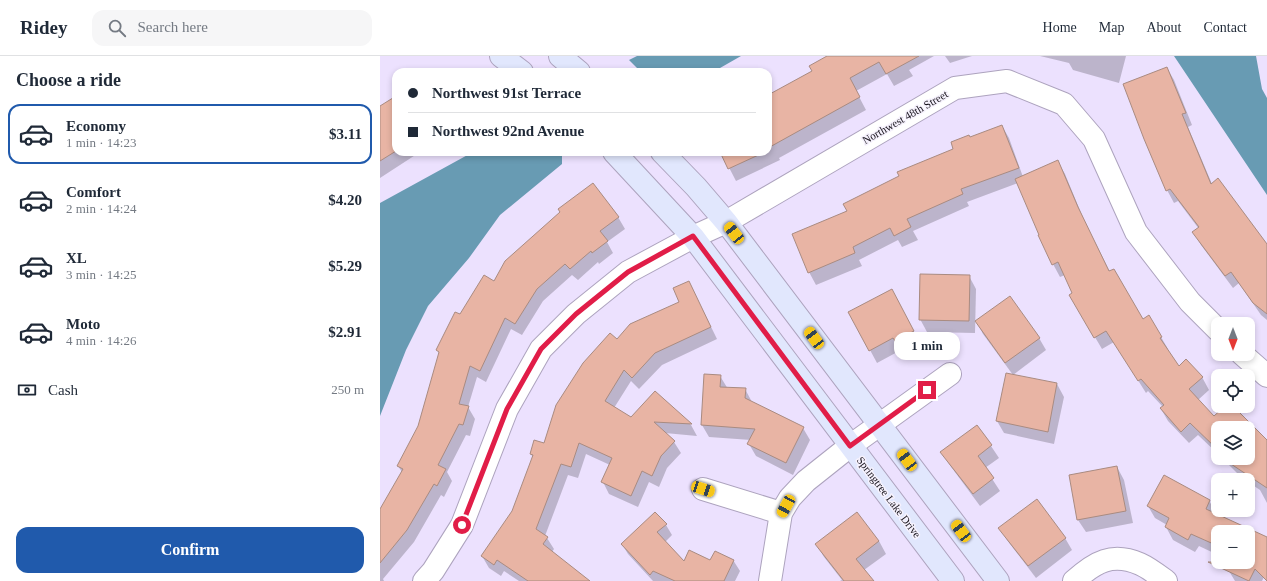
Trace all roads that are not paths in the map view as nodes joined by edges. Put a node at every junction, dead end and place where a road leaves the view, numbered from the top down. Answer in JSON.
{"nodes":[{"id":1,"x":501,"y":56,"type":"edge"},
{"id":2,"x":560,"y":56,"type":"edge"},
{"id":3,"x":517,"y":68,"type":"edge"},
{"id":4,"x":574,"y":68,"type":"edge"},
{"id":5,"x":618,"y":156,"type":"edge"},
{"id":6,"x":666,"y":156,"type":"edge"},
{"id":7,"x":726,"y":222,"type":"junction"},
{"id":8,"x":693,"y":236,"type":"junction"},
{"id":9,"x":1211,"y":323,"type":"edge"},
{"id":10,"x":1250,"y":361,"type":"edge"},
{"id":11,"x":950,"y":374,"type":"dead end"},
{"id":12,"x":1267,"y":376,"type":"edge"},
{"id":13,"x":880,"y":424,"type":"junction"},
{"id":14,"x":850,"y":446,"type":"junction"},
{"id":15,"x":703,"y":489,"type":"dead end"},
{"id":16,"x":782,"y":513,"type":"junction"},
{"id":17,"x":434,"y":578,"type":"edge"},
{"id":18,"x":770,"y":581,"type":"edge"},
{"id":19,"x":953,"y":581,"type":"edge"},
{"id":20,"x":998,"y":581,"type":"edge"},
{"id":21,"x":1074,"y":581,"type":"edge"},
{"id":22,"x":1166,"y":581,"type":"edge"}],
"edges":[{"from":1,"to":3,"type":"street"},
{"from":2,"to":4,"type":"street"},
{"from":5,"to":8,"type":"street","name":"Springtree Lake Drive"},
{"from":6,"to":7,"type":"street"},
{"from":7,"to":8,"type":"street","name":"Northwest 48th Street"},
{"from":7,"to":9,"type":"street","name":"Northwest 48th Street"},
{"from":7,"to":13,"type":"street"},
{"from":8,"to":14,"type":"street","name":"Springtree Lake Drive"},
{"from":8,"to":17,"type":"street","name":"Northwest 48th Street"},
{"from":10,"to":12,"type":"street"},
{"from":11,"to":13,"type":"street"},
{"from":13,"to":14,"type":"street"},
{"from":13,"to":20,"type":"street"},
{"from":14,"to":16,"type":"street"},
{"from":14,"to":19,"type":"street","name":"Springtree Lake Drive"},
{"from":15,"to":16,"type":"street"},
{"from":16,"to":18,"type":"street"},
{"from":21,"to":22,"type":"street"}]}
